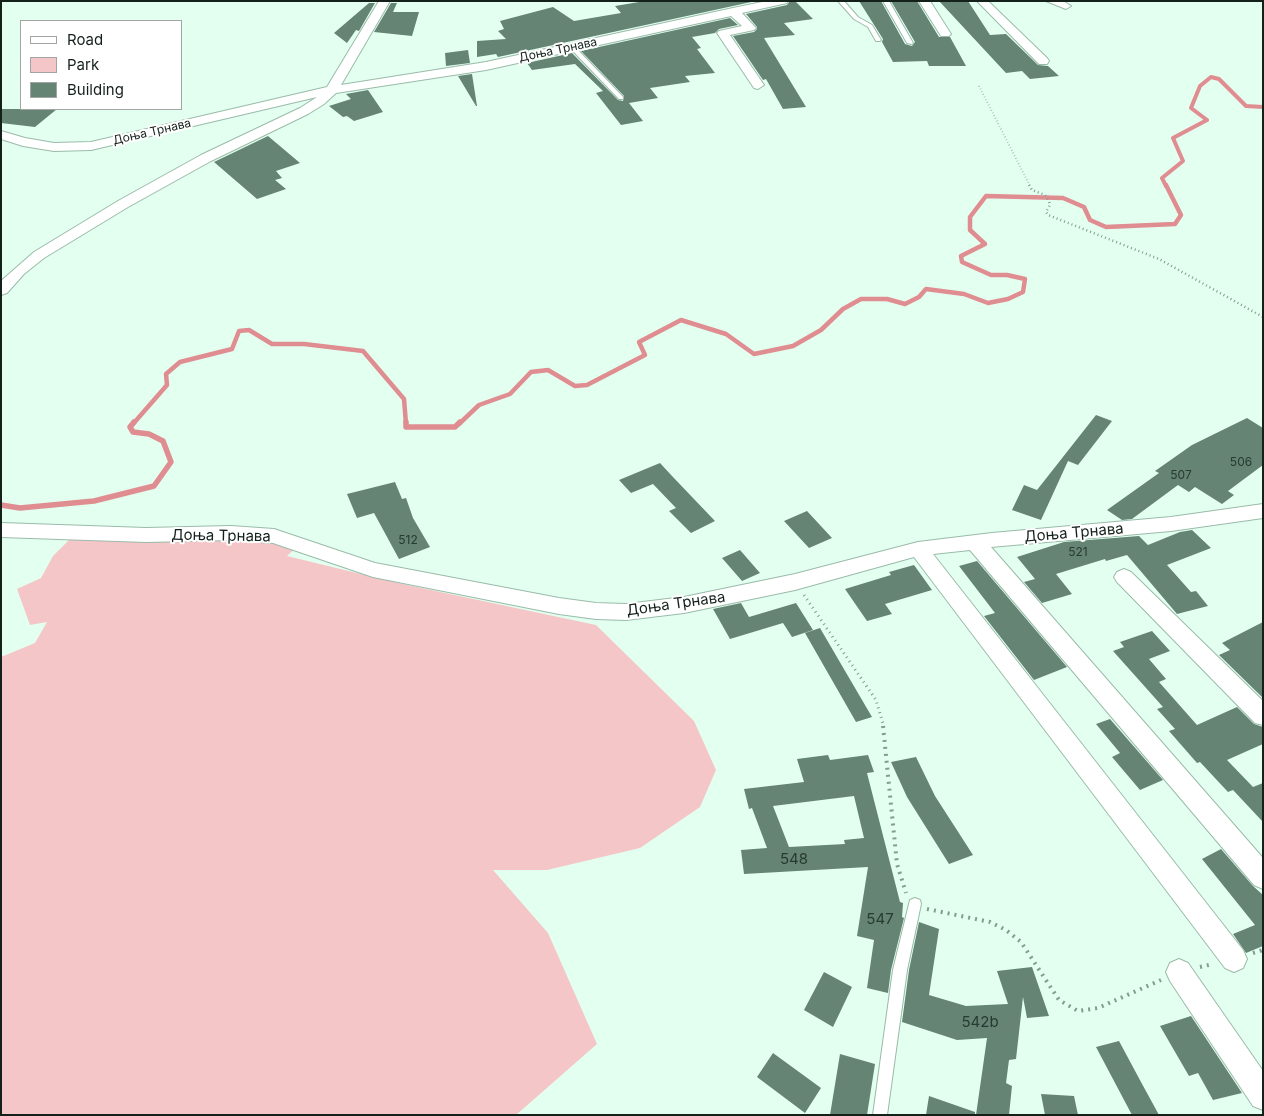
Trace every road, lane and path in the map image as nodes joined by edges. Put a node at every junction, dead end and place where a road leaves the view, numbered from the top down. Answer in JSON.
{"nodes":[{"id":1,"x":385,"y":1,"type":"edge"},
{"id":2,"x":783,"y":1,"type":"edge"},
{"id":3,"x":842,"y":1,"type":"edge"},
{"id":4,"x":886,"y":1,"type":"edge"},
{"id":5,"x":924,"y":1,"type":"edge"},
{"id":6,"x":982,"y":1,"type":"edge"},
{"id":7,"x":1051,"y":1,"type":"edge"},
{"id":8,"x":1066,"y":6,"type":"dead end"},
{"id":9,"x":733,"y":12,"type":"junction"},
{"id":10,"x":945,"y":34,"type":"dead end"},
{"id":11,"x":878,"y":40,"type":"dead end"},
{"id":12,"x":910,"y":43,"type":"dead end"},
{"id":13,"x":572,"y":47,"type":"junction"},
{"id":14,"x":1043,"y":61,"type":"dead end"},
{"id":15,"x":758,"y":84,"type":"dead end"},
{"id":16,"x":979,"y":86,"type":"dead end"},
{"id":17,"x":332,"y":90,"type":"junction"},
{"id":18,"x":621,"y":98,"type":"dead end"},
{"id":19,"x":1,"y":135,"type":"edge"},
{"id":20,"x":1,"y":290,"type":"edge"},
{"id":21,"x":1263,"y":316,"type":"edge"},
{"id":22,"x":1263,"y":511,"type":"edge"},
{"id":23,"x":1,"y":530,"type":"edge"},
{"id":24,"x":975,"y":542,"type":"junction"},
{"id":25,"x":918,"y":549,"type":"junction"},
{"id":26,"x":1124,"y":577,"type":"dead end"},
{"id":27,"x":795,"y":582,"type":"junction"},
{"id":28,"x":1263,"y":716,"type":"edge"},
{"id":29,"x":1263,"y":877,"type":"edge"},
{"id":30,"x":915,"y":904,"type":"junction"},
{"id":31,"x":1263,"y":950,"type":"edge"},
{"id":32,"x":1234,"y":959,"type":"junction"},
{"id":33,"x":1178,"y":972,"type":"junction"},
{"id":34,"x":1263,"y":1096,"type":"edge"},
{"id":35,"x":880,"y":1115,"type":"edge"}],
"edges":[{"from":1,"to":17,"type":"street","name":"Доња Трнава"},
{"from":2,"to":9,"type":"street","name":"Доња Трнава"},
{"from":3,"to":11,"type":"lane"},
{"from":4,"to":12,"type":"lane"},
{"from":5,"to":10,"type":"street"},
{"from":6,"to":14,"type":"street"},
{"from":7,"to":8,"type":"street"},
{"from":9,"to":13,"type":"street","name":"Доња Трнава"},
{"from":9,"to":15,"type":"street"},
{"from":13,"to":17,"type":"street","name":"Доња Трнава"},
{"from":13,"to":18,"type":"lane"},
{"from":16,"to":21,"type":"path"},
{"from":17,"to":19,"type":"street","name":"Доња Трнава"},
{"from":17,"to":20,"type":"street","name":"Доња Трнава"},
{"from":22,"to":24,"type":"street","name":"Доња Трнава"},
{"from":23,"to":27,"type":"street","name":"Доња Трнава"},
{"from":24,"to":25,"type":"street","name":"Доња Трнава"},
{"from":24,"to":29,"type":"street"},
{"from":25,"to":27,"type":"street","name":"Доња Трнава"},
{"from":25,"to":32,"type":"street"},
{"from":26,"to":28,"type":"street"},
{"from":27,"to":30,"type":"path"},
{"from":30,"to":33,"type":"path"},
{"from":30,"to":35,"type":"lane"},
{"from":31,"to":32,"type":"path"},
{"from":32,"to":33,"type":"path"},
{"from":33,"to":34,"type":"street"}]}
